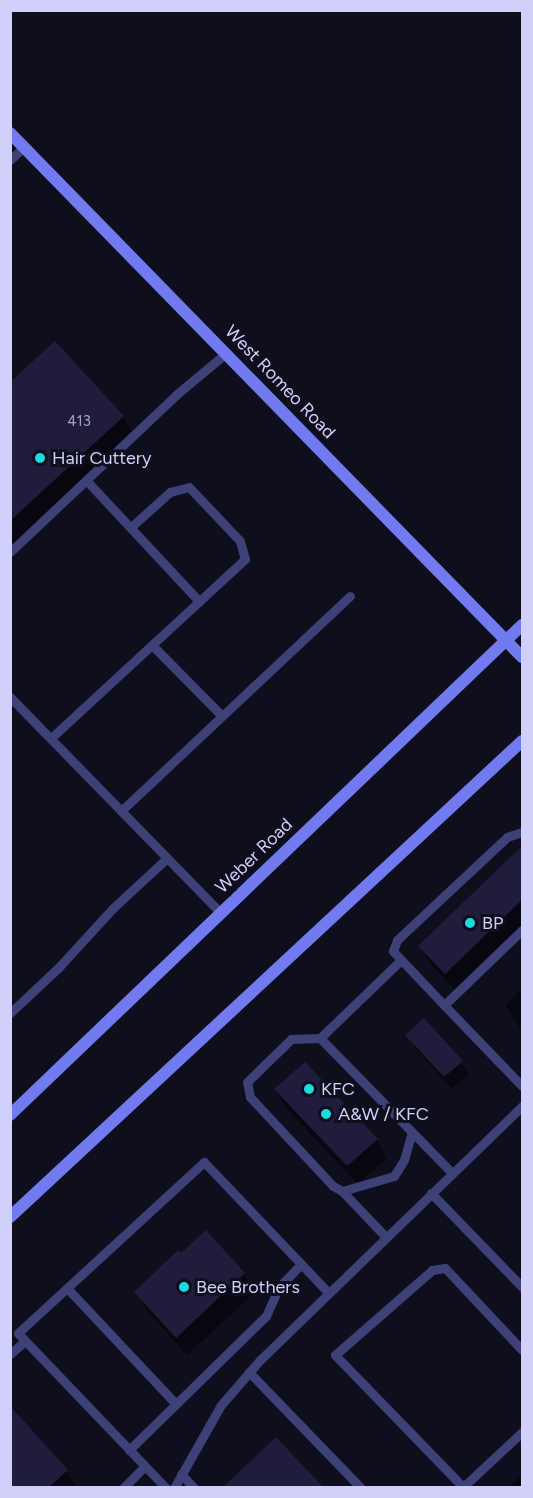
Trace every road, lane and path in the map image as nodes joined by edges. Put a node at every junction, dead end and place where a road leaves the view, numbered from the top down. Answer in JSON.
{"nodes":[{"id":1,"x":10,"y":133,"type":"edge"},
{"id":2,"x":24,"y":147,"type":"junction"},
{"id":3,"x":10,"y":160,"type":"edge"},
{"id":4,"x":226,"y":353,"type":"junction"},
{"id":5,"x":86,"y":480,"type":"junction"},
{"id":6,"x":131,"y":527,"type":"junction"},
{"id":7,"x":10,"y":552,"type":"edge"},
{"id":8,"x":350,"y":596,"type":"dead end"},
{"id":9,"x":200,"y":601,"type":"junction"},
{"id":10,"x":522,"y":625,"type":"edge"},
{"id":11,"x":506,"y":640,"type":"junction"},
{"id":12,"x":152,"y":645,"type":"junction"},
{"id":13,"x":522,"y":657,"type":"edge"},
{"id":14,"x":10,"y":697,"type":"edge"},
{"id":15,"x":221,"y":716,"type":"junction"},
{"id":16,"x":51,"y":738,"type":"junction"},
{"id":17,"x":522,"y":741,"type":"edge"},
{"id":18,"x":121,"y":811,"type":"junction"},
{"id":19,"x":522,"y":832,"type":"edge"},
{"id":20,"x":167,"y":858,"type":"junction"},
{"id":21,"x":221,"y":913,"type":"junction"},
{"id":22,"x":522,"y":930,"type":"edge"},
{"id":23,"x":401,"y":960,"type":"junction"},
{"id":24,"x":444,"y":1005,"type":"junction"},
{"id":25,"x":10,"y":1013,"type":"edge"},
{"id":26,"x":320,"y":1038,"type":"junction"},
{"id":27,"x":522,"y":1086,"type":"edge"},
{"id":28,"x":522,"y":1106,"type":"edge"},
{"id":29,"x":10,"y":1115,"type":"edge"},
{"id":30,"x":412,"y":1132,"type":"junction"},
{"id":31,"x":452,"y":1173,"type":"junction"},
{"id":32,"x":342,"y":1191,"type":"junction"},
{"id":33,"x":431,"y":1193,"type":"junction"},
{"id":34,"x":10,"y":1216,"type":"edge"},
{"id":35,"x":386,"y":1236,"type":"junction"},
{"id":36,"x":301,"y":1263,"type":"junction"},
{"id":37,"x":522,"y":1287,"type":"edge"},
{"id":38,"x":68,"y":1288,"type":"junction"},
{"id":39,"x":328,"y":1292,"type":"junction"},
{"id":40,"x":25,"y":1341,"type":"junction"},
{"id":41,"x":522,"y":1350,"type":"edge"},
{"id":42,"x":10,"y":1354,"type":"edge"},
{"id":43,"x":249,"y":1372,"type":"junction"},
{"id":44,"x":176,"y":1404,"type":"junction"},
{"id":45,"x":522,"y":1432,"type":"edge"},
{"id":46,"x":129,"y":1449,"type":"junction"},
{"id":47,"x":145,"y":1467,"type":"junction"},
{"id":48,"x":181,"y":1474,"type":"junction"},
{"id":49,"x":463,"y":1487,"type":"edge"},
{"id":50,"x":123,"y":1488,"type":"edge"},
{"id":51,"x":166,"y":1488,"type":"edge"},
{"id":52,"x":174,"y":1488,"type":"edge"},
{"id":53,"x":194,"y":1488,"type":"edge"},
{"id":54,"x":362,"y":1488,"type":"edge"}],
"edges":[{"from":1,"to":2,"type":"main road","name":"West Romeo Road"},
{"from":2,"to":3,"type":"lane"},
{"from":2,"to":4,"type":"main road","name":"West Romeo Road"},
{"from":4,"to":5,"type":"lane"},
{"from":4,"to":11,"type":"main road","name":"West Romeo Road"},
{"from":5,"to":6,"type":"lane"},
{"from":5,"to":7,"type":"lane"},
{"from":6,"to":9,"type":"lane"},
{"from":6,"to":9,"type":"lane"},
{"from":8,"to":15,"type":"lane"},
{"from":9,"to":12,"type":"lane"},
{"from":10,"to":11,"type":"main road","name":"Weber Road"},
{"from":11,"to":13,"type":"main road","name":"West Romeo Road"},
{"from":11,"to":21,"type":"main road","name":"Weber Road"},
{"from":12,"to":15,"type":"lane"},
{"from":12,"to":16,"type":"lane"},
{"from":14,"to":16,"type":"lane"},
{"from":15,"to":18,"type":"lane"},
{"from":16,"to":18,"type":"lane"},
{"from":17,"to":34,"type":"main road"},
{"from":18,"to":20,"type":"lane"},
{"from":19,"to":23,"type":"lane"},
{"from":20,"to":21,"type":"lane"},
{"from":20,"to":25,"type":"lane"},
{"from":21,"to":29,"type":"main road","name":"Weber Road"},
{"from":22,"to":24,"type":"lane"},
{"from":23,"to":24,"type":"lane"},
{"from":23,"to":26,"type":"lane"},
{"from":24,"to":27,"type":"lane"},
{"from":26,"to":30,"type":"lane"},
{"from":26,"to":32,"type":"lane"},
{"from":28,"to":31,"type":"lane"},
{"from":30,"to":31,"type":"lane"},
{"from":30,"to":32,"type":"lane"},
{"from":31,"to":33,"type":"lane"},
{"from":32,"to":35,"type":"lane"},
{"from":33,"to":35,"type":"lane"},
{"from":33,"to":37,"type":"lane"},
{"from":35,"to":39,"type":"lane"},
{"from":36,"to":38,"type":"lane"},
{"from":36,"to":39,"type":"lane"},
{"from":36,"to":44,"type":"lane"},
{"from":38,"to":40,"type":"lane"},
{"from":38,"to":44,"type":"lane"},
{"from":39,"to":43,"type":"lane"},
{"from":40,"to":42,"type":"lane"},
{"from":40,"to":46,"type":"lane"},
{"from":41,"to":49,"type":"lane"},
{"from":43,"to":48,"type":"lane"},
{"from":43,"to":54,"type":"lane"},
{"from":44,"to":46,"type":"lane"},
{"from":45,"to":49,"type":"lane"},
{"from":46,"to":47,"type":"lane"},
{"from":47,"to":50,"type":"lane"},
{"from":47,"to":51,"type":"lane"},
{"from":48,"to":52,"type":"lane"},
{"from":48,"to":53,"type":"lane"}]}
